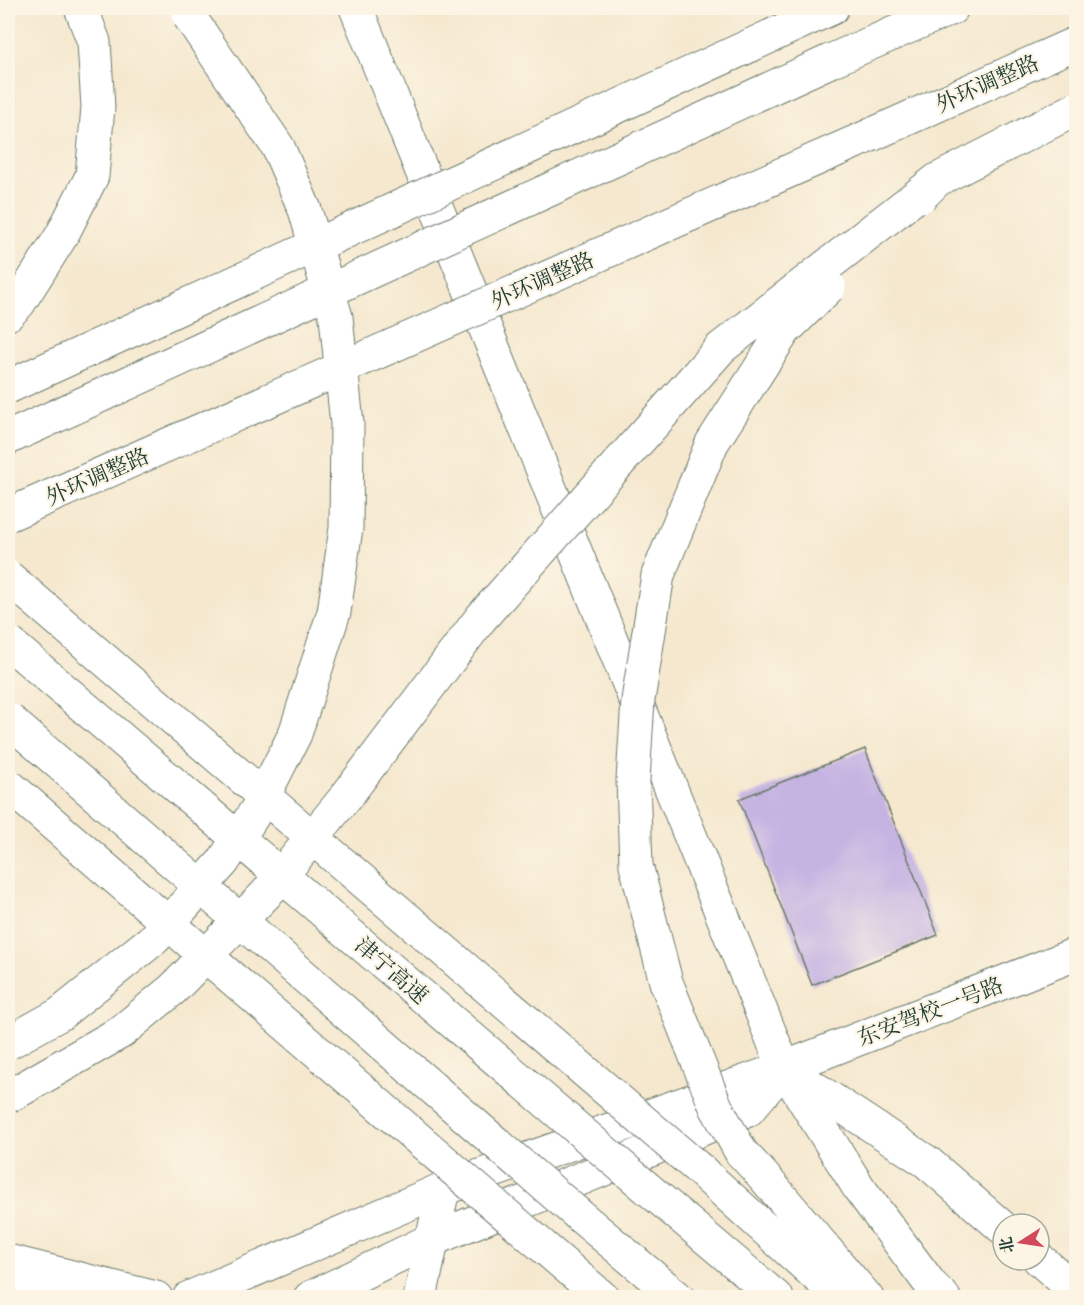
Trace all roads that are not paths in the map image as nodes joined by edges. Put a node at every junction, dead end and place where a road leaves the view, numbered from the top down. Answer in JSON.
{"nodes":[{"id":1,"x":81,"y":8,"type":"edge"},
{"id":2,"x":181,"y":8,"type":"edge"},
{"id":3,"x":356,"y":8,"type":"edge"},
{"id":4,"x":952,"y":8,"type":"edge"},
{"id":5,"x":821,"y":13,"type":"edge"},
{"id":6,"x":1077,"y":43,"type":"edge"},
{"id":7,"x":1077,"y":109,"type":"edge"},
{"id":8,"x":937,"y":180,"type":"junction"},
{"id":9,"x":8,"y":314,"type":"edge"},
{"id":10,"x":8,"y":387,"type":"edge"},
{"id":11,"x":8,"y":438,"type":"edge"},
{"id":12,"x":8,"y":515,"type":"edge"},
{"id":13,"x":8,"y":577,"type":"edge"},
{"id":14,"x":8,"y":642,"type":"edge"},
{"id":15,"x":8,"y":719,"type":"edge"},
{"id":16,"x":8,"y":785,"type":"edge"},
{"id":17,"x":1077,"y":954,"type":"edge"},
{"id":18,"x":8,"y":1043,"type":"edge"},
{"id":19,"x":784,"y":1068,"type":"junction"},
{"id":20,"x":8,"y":1096,"type":"edge"},
{"id":21,"x":443,"y":1189,"type":"junction"},
{"id":22,"x":991,"y":1218,"type":"edge"},
{"id":23,"x":431,"y":1240,"type":"junction"},
{"id":24,"x":8,"y":1261,"type":"edge"},
{"id":25,"x":1051,"y":1269,"type":"edge"},
{"id":26,"x":8,"y":1284,"type":"edge"},
{"id":27,"x":1077,"y":1292,"type":"edge"},
{"id":28,"x":80,"y":1296,"type":"edge"},
{"id":29,"x":156,"y":1298,"type":"edge"},
{"id":30,"x":189,"y":1298,"type":"edge"},
{"id":31,"x":310,"y":1298,"type":"edge"},
{"id":32,"x":420,"y":1298,"type":"edge"},
{"id":33,"x":603,"y":1298,"type":"edge"},
{"id":34,"x":678,"y":1298,"type":"edge"},
{"id":35,"x":777,"y":1298,"type":"edge"},
{"id":36,"x":842,"y":1298,"type":"edge"},
{"id":37,"x":867,"y":1298,"type":"edge"},
{"id":38,"x":944,"y":1298,"type":"edge"}],
"edges":[{"from":1,"to":9,"type":"main road"},
{"from":2,"to":18,"type":"main road","bridge":true},
{"from":3,"to":19,"type":"main road"},
{"from":4,"to":11,"type":"main road","bridge":true},
{"from":5,"to":10,"type":"main road","bridge":true},
{"from":6,"to":12,"type":"main road","name":"外环调整路","bridge":true},
{"from":7,"to":8,"type":"main road","bridge":true},
{"from":8,"to":20,"type":"main road","bridge":true},
{"from":8,"to":37,"type":"main road","bridge":true},
{"from":13,"to":36,"type":"main road","bridge":true},
{"from":14,"to":35,"type":"main road","name":"津宁高速","bridge":true},
{"from":15,"to":34,"type":"main road","bridge":true},
{"from":16,"to":33,"type":"main road","bridge":true},
{"from":17,"to":19,"type":"main road","name":"东安驾校一号路"},
{"from":19,"to":21,"type":"main road","name":"东安驾校一号路"},
{"from":19,"to":22,"type":"main road"},
{"from":19,"to":23,"type":"main road"},
{"from":19,"to":38,"type":"main road"},
{"from":21,"to":23,"type":"main road"},
{"from":21,"to":30,"type":"main road","name":"东安驾校一号路"},
{"from":23,"to":31,"type":"main road"},
{"from":23,"to":32,"type":"main road"},
{"from":24,"to":29,"type":"main road"},
{"from":25,"to":27,"type":"main road"},
{"from":26,"to":28,"type":"main road"}]}
